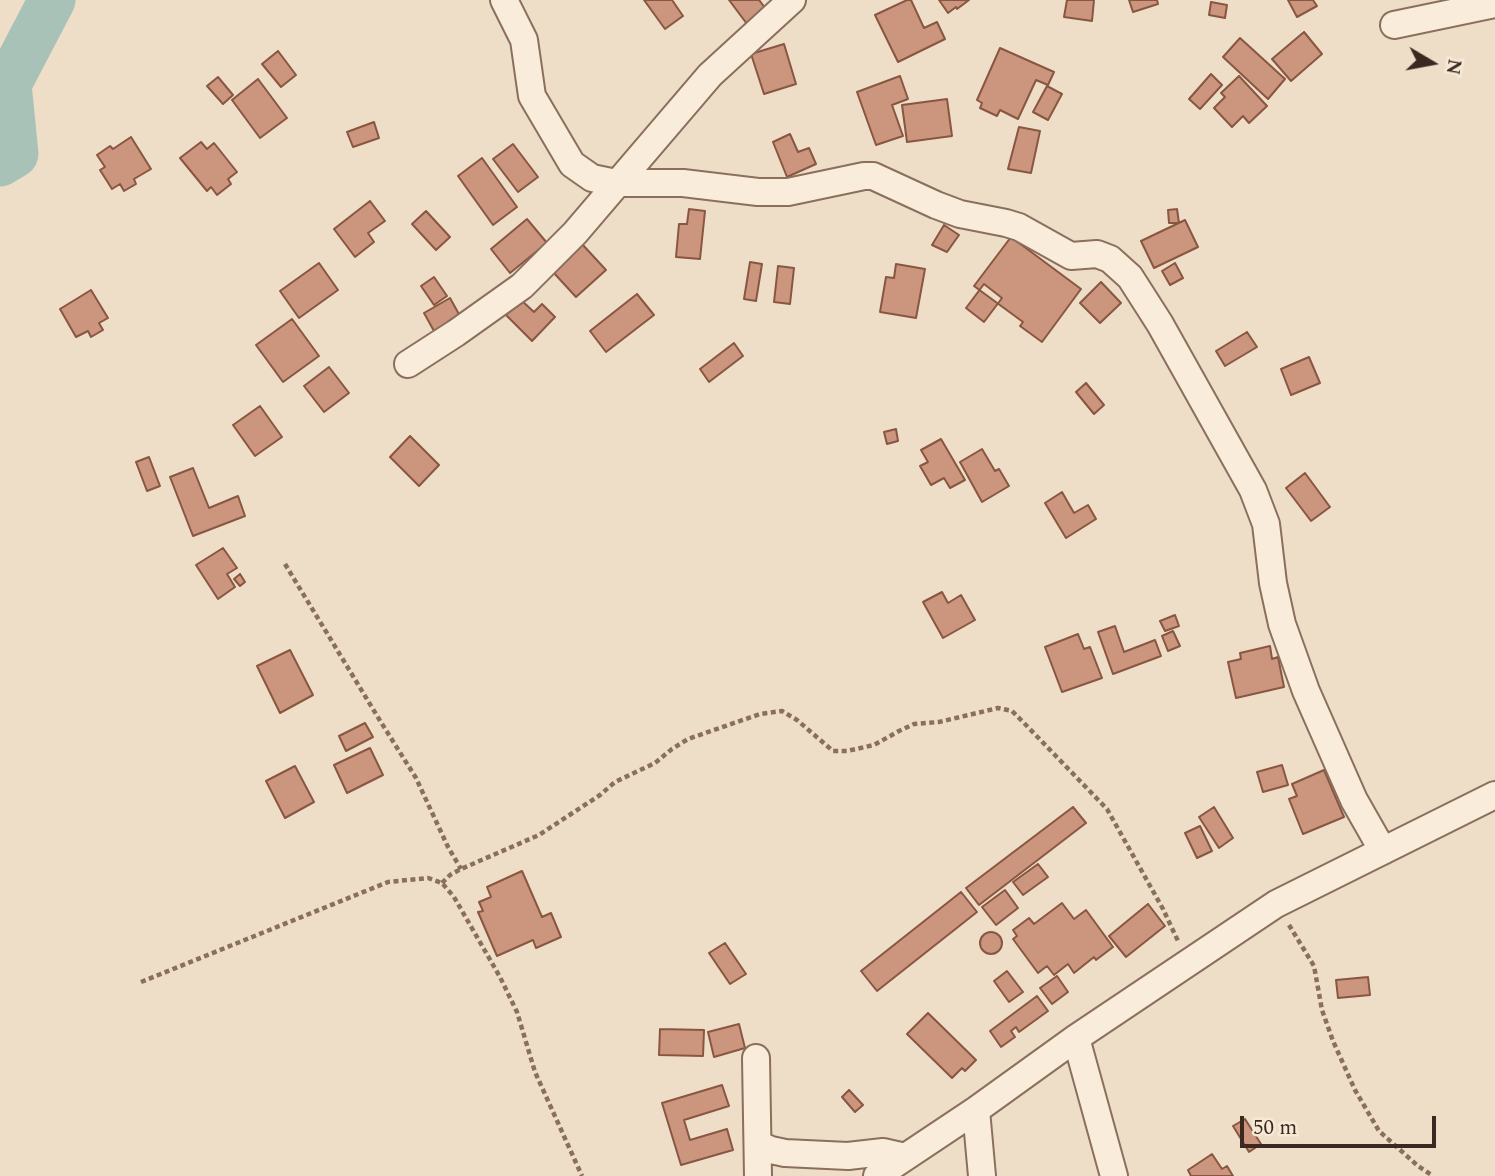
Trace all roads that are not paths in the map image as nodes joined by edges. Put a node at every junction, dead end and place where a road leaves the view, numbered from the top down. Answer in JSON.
{"nodes":[{"id":1,"x":504,"y":0,"type":"edge"},
{"id":2,"x":792,"y":0,"type":"edge"},
{"id":3,"x":1495,"y":4,"type":"edge"},
{"id":4,"x":1394,"y":25,"type":"dead end"},
{"id":5,"x":616,"y":183,"type":"junction"},
{"id":6,"x":408,"y":364,"type":"dead end"},
{"id":7,"x":1495,"y":795,"type":"edge"},
{"id":8,"x":1383,"y":851,"type":"junction"},
{"id":9,"x":1076,"y":1038,"type":"junction"},
{"id":10,"x":757,"y":1058,"type":"dead end"},
{"id":11,"x":976,"y":1110,"type":"junction"},
{"id":12,"x":758,"y":1144,"type":"junction"},
{"id":13,"x":905,"y":1157,"type":"junction"},
{"id":14,"x":758,"y":1176,"type":"edge"},
{"id":15,"x":877,"y":1176,"type":"edge"},
{"id":16,"x":982,"y":1176,"type":"edge"},
{"id":17,"x":1114,"y":1176,"type":"edge"}],
"edges":[{"from":1,"to":5,"type":"street"},
{"from":2,"to":5,"type":"street"},
{"from":3,"to":4,"type":"street"},
{"from":5,"to":6,"type":"street"},
{"from":5,"to":8,"type":"street"},
{"from":7,"to":8,"type":"street"},
{"from":8,"to":9,"type":"street"},
{"from":9,"to":11,"type":"street"},
{"from":9,"to":17,"type":"street"},
{"from":10,"to":12,"type":"street"},
{"from":11,"to":13,"type":"street"},
{"from":11,"to":16,"type":"street"},
{"from":12,"to":13,"type":"street"},
{"from":12,"to":14,"type":"street"},
{"from":13,"to":15,"type":"street"}]}
